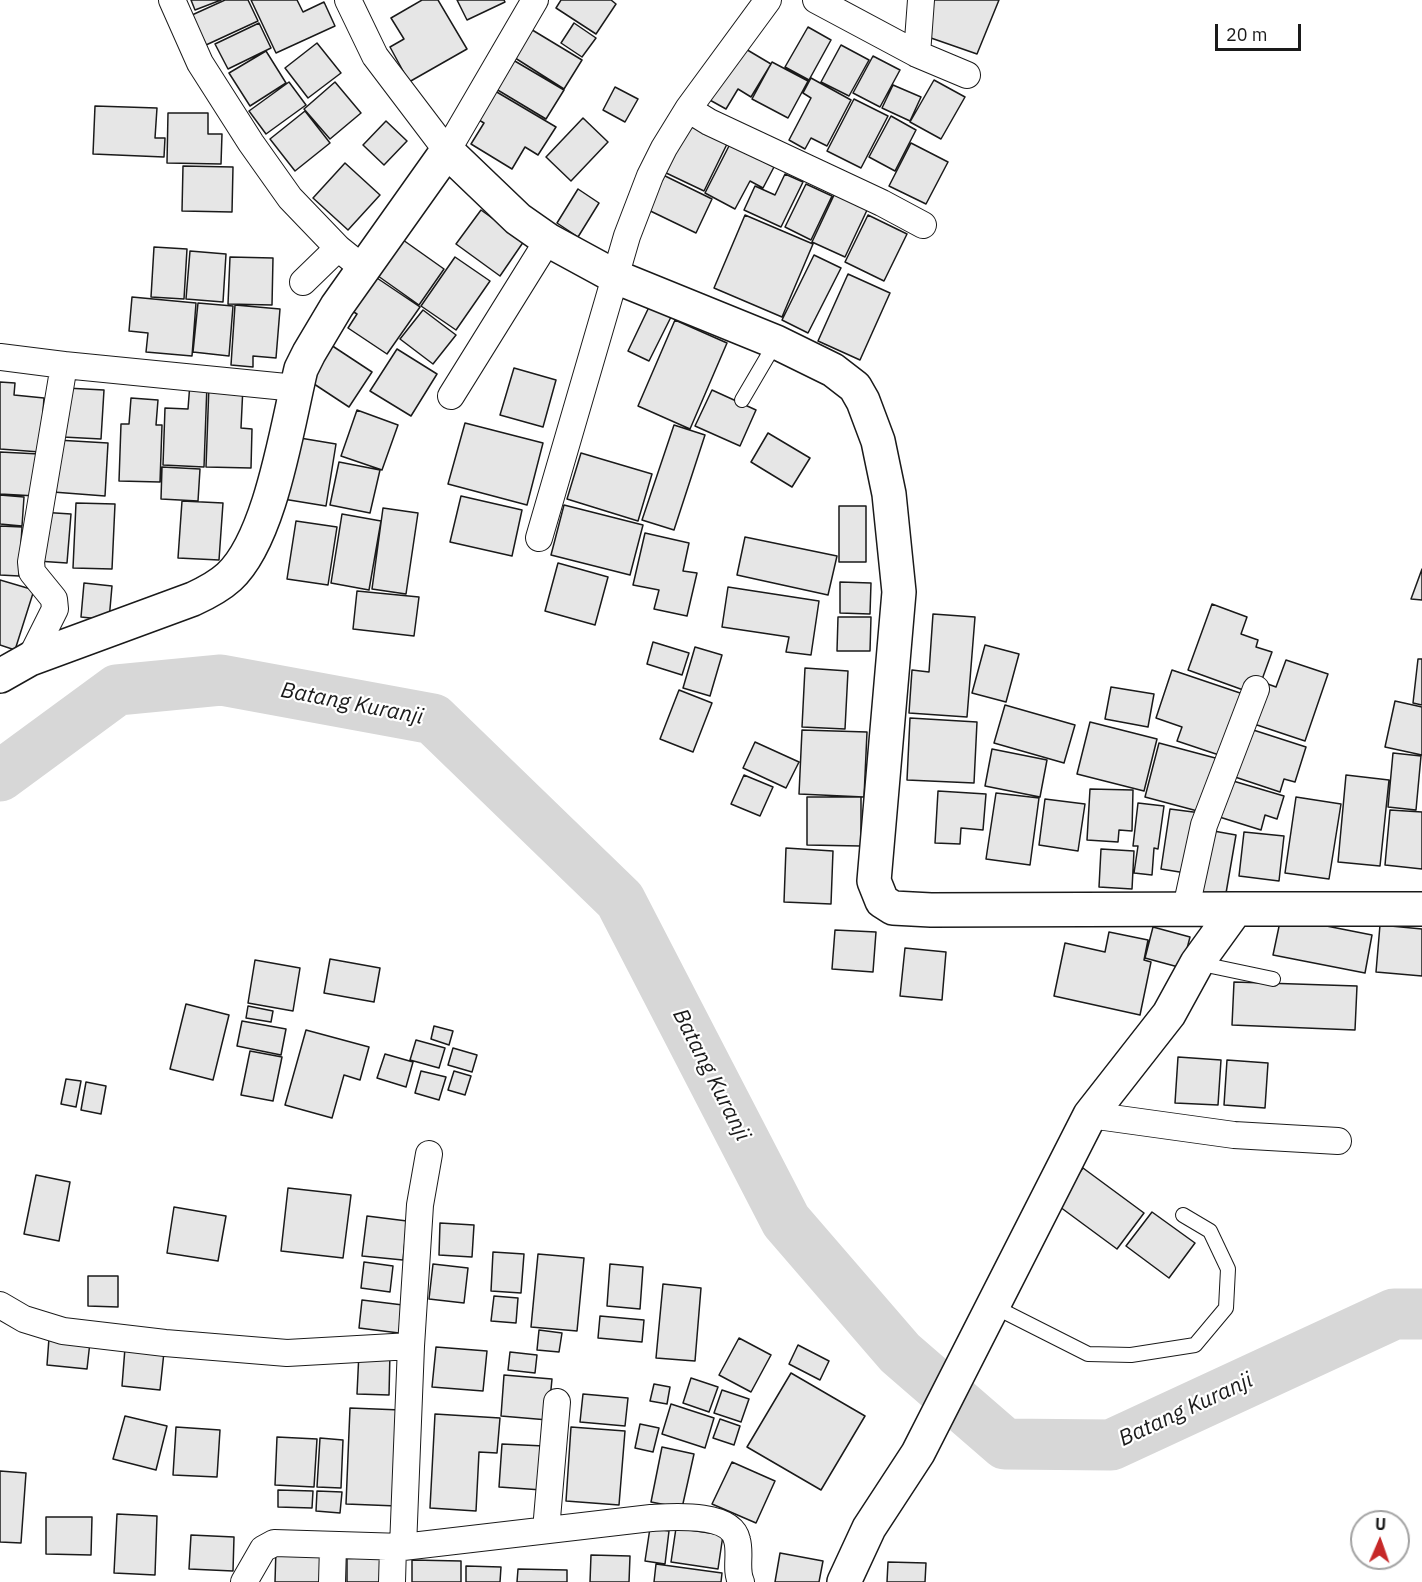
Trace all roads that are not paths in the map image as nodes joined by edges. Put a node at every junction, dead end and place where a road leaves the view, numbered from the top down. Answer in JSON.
{"nodes":[{"id":1,"x":172,"y":0,"type":"edge"},
{"id":2,"x":348,"y":0,"type":"edge"},
{"id":3,"x":768,"y":0,"type":"edge"},
{"id":4,"x":816,"y":0,"type":"edge"},
{"id":5,"x":921,"y":0,"type":"edge"},
{"id":6,"x":526,"y":5,"type":"edge"},
{"id":7,"x":917,"y":54,"type":"junction"},
{"id":8,"x":967,"y":75,"type":"dead end"},
{"id":9,"x":688,"y":109,"type":"junction"},
{"id":10,"x":447,"y":151,"type":"junction"},
{"id":11,"x":923,"y":225,"type":"dead end"},
{"id":12,"x":548,"y":240,"type":"junction"},
{"id":13,"x":338,"y":248,"type":"junction"},
{"id":14,"x":364,"y":269,"type":"junction"},
{"id":15,"x":615,"y":277,"type":"junction"},
{"id":16,"x":303,"y":282,"type":"dead end"},
{"id":17,"x":776,"y":342,"type":"junction"},
{"id":18,"x":0,"y":357,"type":"edge"},
{"id":19,"x":64,"y":365,"type":"junction"},
{"id":20,"x":296,"y":388,"type":"junction"},
{"id":21,"x":451,"y":396,"type":"dead end"},
{"id":22,"x":742,"y":400,"type":"dead end"},
{"id":23,"x":539,"y":538,"type":"dead end"},
{"id":24,"x":30,"y":658,"type":"junction"},
{"id":25,"x":0,"y":676,"type":"edge"},
{"id":26,"x":1256,"y":688,"type":"dead end"},
{"id":27,"x":1186,"y":908,"type":"junction"},
{"id":28,"x":1236,"y":909,"type":"junction"},
{"id":29,"x":1422,"y":909,"type":"edge"},
{"id":30,"x":1197,"y":963,"type":"junction"},
{"id":31,"x":1273,"y":979,"type":"dead end"},
{"id":32,"x":1090,"y":1115,"type":"junction"},
{"id":33,"x":1338,"y":1141,"type":"dead end"},
{"id":34,"x":429,"y":1154,"type":"dead end"},
{"id":35,"x":1183,"y":1215,"type":"dead end"},
{"id":36,"x":0,"y":1305,"type":"edge"},
{"id":37,"x":993,"y":1306,"type":"junction"},
{"id":38,"x":411,"y":1346,"type":"junction"},
{"id":39,"x":557,"y":1402,"type":"dead end"},
{"id":40,"x":546,"y":1530,"type":"junction"},
{"id":41,"x":333,"y":1546,"type":"junction"},
{"id":42,"x":398,"y":1547,"type":"junction"},
{"id":43,"x":244,"y":1582,"type":"edge"},
{"id":44,"x":332,"y":1582,"type":"edge"},
{"id":45,"x":392,"y":1582,"type":"edge"},
{"id":46,"x":741,"y":1582,"type":"edge"},
{"id":47,"x":844,"y":1582,"type":"edge"}],
"edges":[{"from":1,"to":13,"type":"street"},
{"from":2,"to":10,"type":"street"},
{"from":3,"to":9,"type":"street"},
{"from":4,"to":7,"type":"street"},
{"from":5,"to":7,"type":"street"},
{"from":6,"to":10,"type":"street"},
{"from":7,"to":8,"type":"street"},
{"from":9,"to":11,"type":"street"},
{"from":9,"to":15,"type":"street"},
{"from":10,"to":12,"type":"street"},
{"from":10,"to":14,"type":"street"},
{"from":12,"to":15,"type":"street"},
{"from":12,"to":21,"type":"street"},
{"from":13,"to":14,"type":"street"},
{"from":13,"to":16,"type":"street"},
{"from":14,"to":20,"type":"street"},
{"from":15,"to":17,"type":"street"},
{"from":15,"to":23,"type":"street"},
{"from":17,"to":22,"type":"lane"},
{"from":17,"to":27,"type":"street"},
{"from":18,"to":19,"type":"street"},
{"from":19,"to":20,"type":"street"},
{"from":19,"to":24,"type":"street"},
{"from":20,"to":24,"type":"street"},
{"from":24,"to":25,"type":"street"},
{"from":26,"to":27,"type":"street"},
{"from":27,"to":28,"type":"street"},
{"from":28,"to":29,"type":"street"},
{"from":28,"to":30,"type":"street"},
{"from":30,"to":31,"type":"lane"},
{"from":30,"to":32,"type":"street"},
{"from":32,"to":33,"type":"street"},
{"from":32,"to":37,"type":"street"},
{"from":34,"to":38,"type":"street"},
{"from":35,"to":37,"type":"lane"},
{"from":36,"to":38,"type":"street"},
{"from":37,"to":47,"type":"street"},
{"from":38,"to":42,"type":"street"},
{"from":39,"to":40,"type":"street"},
{"from":40,"to":42,"type":"street"},
{"from":40,"to":46,"type":"street"},
{"from":41,"to":42,"type":"street"},
{"from":41,"to":43,"type":"street"},
{"from":41,"to":44,"type":"street"},
{"from":42,"to":45,"type":"street"}]}
